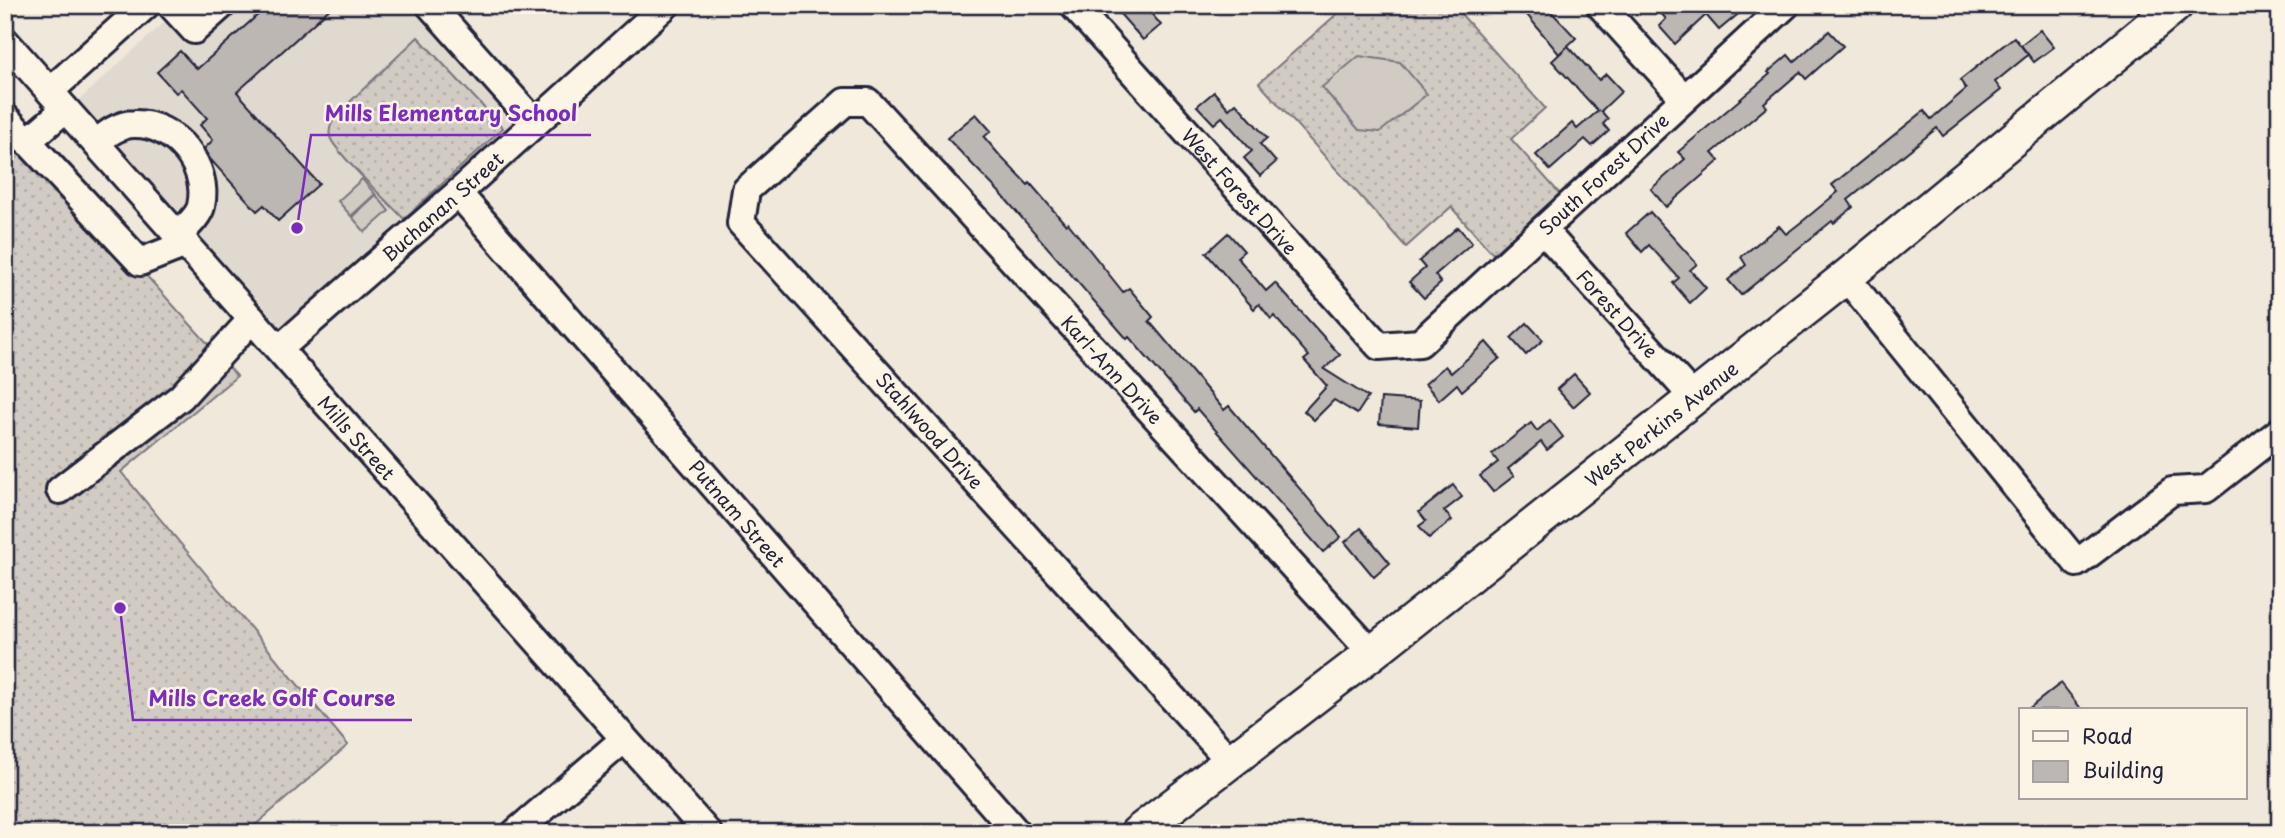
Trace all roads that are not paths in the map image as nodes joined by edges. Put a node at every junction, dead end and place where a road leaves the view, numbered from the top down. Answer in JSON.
{"nodes":[{"id":1,"x":146,"y":5,"type":"edge"},
{"id":2,"x":171,"y":5,"type":"edge"},
{"id":3,"x":222,"y":5,"type":"edge"},
{"id":4,"x":430,"y":5,"type":"edge"},
{"id":5,"x":666,"y":5,"type":"edge"},
{"id":6,"x":1073,"y":5,"type":"edge"},
{"id":7,"x":1600,"y":5,"type":"edge"},
{"id":8,"x":1786,"y":5,"type":"edge"},
{"id":9,"x":2166,"y":8,"type":"edge"},
{"id":10,"x":5,"y":41,"type":"edge"},
{"id":11,"x":1684,"y":97,"type":"junction"},
{"id":12,"x":57,"y":100,"type":"junction"},
{"id":13,"x":845,"y":102,"type":"joint"},
{"id":14,"x":5,"y":117,"type":"edge"},
{"id":15,"x":535,"y":123,"type":"junction"},
{"id":16,"x":27,"y":142,"type":"junction"},
{"id":17,"x":96,"y":143,"type":"junction"},
{"id":18,"x":458,"y":193,"type":"junction"},
{"id":19,"x":1543,"y":230,"type":"junction"},
{"id":20,"x":182,"y":240,"type":"junction"},
{"id":21,"x":1846,"y":277,"type":"junction"},
{"id":22,"x":252,"y":319,"type":"junction"},
{"id":23,"x":1420,"y":342,"type":"joint"},
{"id":24,"x":279,"y":349,"type":"junction"},
{"id":25,"x":1693,"y":397,"type":"junction"},
{"id":26,"x":2280,"y":431,"type":"edge"},
{"id":27,"x":60,"y":490,"type":"dead end"},
{"id":28,"x":1372,"y":653,"type":"junction"},
{"id":29,"x":623,"y":740,"type":"junction"},
{"id":30,"x":1230,"y":761,"type":"junction"},
{"id":31,"x":515,"y":833,"type":"edge"},
{"id":32,"x":708,"y":833,"type":"edge"},
{"id":33,"x":1017,"y":833,"type":"edge"},
{"id":34,"x":1137,"y":833,"type":"edge"}],
"edges":[{"from":1,"to":12,"type":"street"},
{"from":2,"to":3,"type":"street"},
{"from":4,"to":15,"type":"street"},
{"from":5,"to":15,"type":"street","name":"Buchanan Street"},
{"from":6,"to":23,"type":"street","name":"West Forest Drive"},
{"from":7,"to":11,"type":"street"},
{"from":8,"to":11,"type":"street","name":"South Forest Drive"},
{"from":9,"to":21,"type":"main road","name":"West Perkins Avenue"},
{"from":10,"to":12,"type":"street","name":"Mills Street"},
{"from":11,"to":19,"type":"street","name":"South Forest Drive"},
{"from":12,"to":16,"type":"street"},
{"from":12,"to":17,"type":"street","name":"Mills Street"},
{"from":13,"to":28,"type":"street","name":"Karl-Ann Drive"},
{"from":13,"to":30,"type":"street","name":"Stahlwood Drive"},
{"from":14,"to":16,"type":"street"},
{"from":15,"to":18,"type":"street","name":"Buchanan Street"},
{"from":16,"to":20,"type":"street"},
{"from":17,"to":20,"type":"street","name":"Mills Street"},
{"from":17,"to":20,"type":"street"},
{"from":18,"to":24,"type":"street","name":"Buchanan Street"},
{"from":18,"to":33,"type":"street","name":"Putnam Street"},
{"from":19,"to":23,"type":"street","name":"South Forest Drive"},
{"from":19,"to":25,"type":"street","name":"Forest Drive"},
{"from":20,"to":22,"type":"street","name":"Mills Street"},
{"from":21,"to":25,"type":"main road","name":"West Perkins Avenue"},
{"from":21,"to":26,"type":"street"},
{"from":22,"to":24,"type":"street","name":"Mills Street"},
{"from":22,"to":27,"type":"street"},
{"from":24,"to":29,"type":"street","name":"Mills Street"},
{"from":25,"to":28,"type":"main road","name":"West Perkins Avenue"},
{"from":28,"to":30,"type":"main road","name":"West Perkins Avenue"},
{"from":29,"to":31,"type":"street"},
{"from":29,"to":32,"type":"street","name":"Mills Street"},
{"from":30,"to":34,"type":"main road","name":"West Perkins Avenue"}]}
